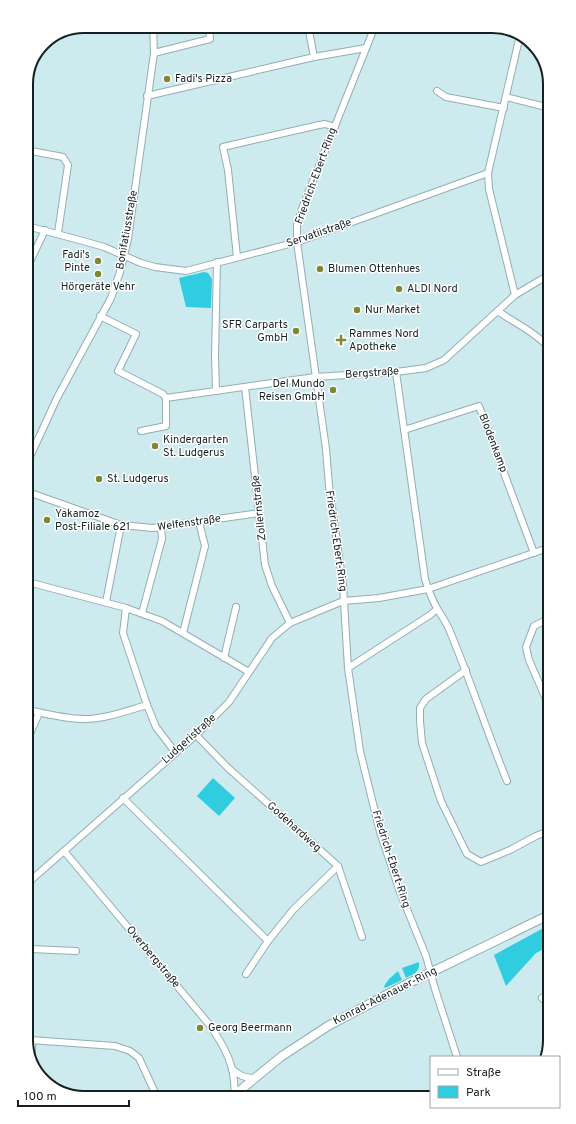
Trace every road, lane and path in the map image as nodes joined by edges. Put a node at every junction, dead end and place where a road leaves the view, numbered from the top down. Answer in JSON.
{"nodes":[{"id":1,"x":153,"y":33,"type":"edge"},
{"id":2,"x":210,"y":33,"type":"edge"},
{"id":3,"x":309,"y":33,"type":"edge"},
{"id":4,"x":372,"y":33,"type":"edge"},
{"id":5,"x":519,"y":41,"type":"edge"},
{"id":6,"x":366,"y":48,"type":"junction"},
{"id":7,"x":154,"y":53,"type":"junction"},
{"id":8,"x":314,"y":57,"type":"junction"},
{"id":9,"x":437,"y":92,"type":"dead end"},
{"id":10,"x":147,"y":96,"type":"junction"},
{"id":11,"x":506,"y":97,"type":"junction"},
{"id":12,"x":543,"y":106,"type":"edge"},
{"id":13,"x":504,"y":108,"type":"junction"},
{"id":14,"x":335,"y":127,"type":"junction"},
{"id":15,"x":33,"y":151,"type":"edge"},
{"id":16,"x":488,"y":173,"type":"junction"},
{"id":17,"x":33,"y":227,"type":"edge"},
{"id":18,"x":45,"y":230,"type":"junction"},
{"id":19,"x":58,"y":233,"type":"junction"},
{"id":20,"x":297,"y":242,"type":"junction"},
{"id":21,"x":33,"y":255,"type":"edge"},
{"id":22,"x":124,"y":256,"type":"junction"},
{"id":23,"x":237,"y":257,"type":"junction"},
{"id":24,"x":218,"y":262,"type":"junction"},
{"id":25,"x":543,"y":278,"type":"edge"},
{"id":26,"x":515,"y":295,"type":"junction"},
{"id":27,"x":498,"y":311,"type":"junction"},
{"id":28,"x":100,"y":316,"type":"junction"},
{"id":29,"x":543,"y":341,"type":"edge"},
{"id":30,"x":396,"y":372,"type":"junction"},
{"id":31,"x":315,"y":377,"type":"junction"},
{"id":32,"x":245,"y":387,"type":"junction"},
{"id":33,"x":216,"y":391,"type":"junction"},
{"id":34,"x":166,"y":398,"type":"junction"},
{"id":35,"x":404,"y":430,"type":"junction"},
{"id":36,"x":141,"y":431,"type":"dead end"},
{"id":37,"x":33,"y":450,"type":"edge"},
{"id":38,"x":33,"y":494,"type":"edge"},
{"id":39,"x":259,"y":513,"type":"junction"},
{"id":40,"x":199,"y":522,"type":"junction"},
{"id":41,"x":122,"y":525,"type":"junction"},
{"id":42,"x":161,"y":527,"type":"junction"},
{"id":43,"x":543,"y":550,"type":"edge"},
{"id":44,"x":534,"y":553,"type":"junction"},
{"id":45,"x":33,"y":583,"type":"edge"},
{"id":46,"x":428,"y":589,"type":"junction"},
{"id":47,"x":344,"y":601,"type":"junction"},
{"id":48,"x":106,"y":602,"type":"junction"},
{"id":49,"x":236,"y":607,"type":"dead end"},
{"id":50,"x":126,"y":608,"type":"junction"},
{"id":51,"x":437,"y":609,"type":"junction"},
{"id":52,"x":142,"y":613,"type":"junction"},
{"id":53,"x":543,"y":622,"type":"edge"},
{"id":54,"x":290,"y":624,"type":"junction"},
{"id":55,"x":183,"y":633,"type":"junction"},
{"id":56,"x":224,"y":658,"type":"junction"},
{"id":57,"x":348,"y":668,"type":"junction"},
{"id":58,"x":466,"y":670,"type":"junction"},
{"id":59,"x":249,"y":672,"type":"junction"},
{"id":60,"x":542,"y":691,"type":"edge"},
{"id":61,"x":147,"y":706,"type":"junction"},
{"id":62,"x":33,"y":711,"type":"edge"},
{"id":63,"x":40,"y":713,"type":"junction"},
{"id":64,"x":33,"y":728,"type":"edge"},
{"id":65,"x":196,"y":735,"type":"junction"},
{"id":66,"x":175,"y":752,"type":"junction"},
{"id":67,"x":507,"y":780,"type":"dead end"},
{"id":68,"x":124,"y":798,"type":"junction"},
{"id":69,"x":543,"y":833,"type":"edge"},
{"id":70,"x":64,"y":851,"type":"junction"},
{"id":71,"x":338,"y":866,"type":"junction"},
{"id":72,"x":33,"y":878,"type":"edge"},
{"id":73,"x":543,"y":918,"type":"edge"},
{"id":74,"x":362,"y":937,"type":"dead end"},
{"id":75,"x":268,"y":941,"type":"junction"},
{"id":76,"x":33,"y":949,"type":"edge"},
{"id":77,"x":76,"y":951,"type":"dead end"},
{"id":78,"x":430,"y":973,"type":"junction"},
{"id":79,"x":246,"y":974,"type":"dead end"},
{"id":80,"x":33,"y":1040,"type":"edge"},
{"id":81,"x":457,"y":1056,"type":"edge"},
{"id":82,"x":232,"y":1069,"type":"junction"},
{"id":83,"x":256,"y":1078,"type":"junction"},
{"id":84,"x":244,"y":1087,"type":"junction"},
{"id":85,"x":154,"y":1091,"type":"edge"},
{"id":86,"x":233,"y":1091,"type":"edge"},
{"id":87,"x":239,"y":1091,"type":"edge"},
{"id":88,"x":244,"y":1091,"type":"edge"}],
"edges":[{"from":1,"to":7,"type":"street","name":"Bonifatiusstraße"},
{"from":2,"to":7,"type":"street"},
{"from":3,"to":8,"type":"street"},
{"from":4,"to":6,"type":"street","name":"Friedrich-Ebert-Ring"},
{"from":5,"to":11,"type":"street"},
{"from":6,"to":8,"type":"street"},
{"from":6,"to":14,"type":"street","name":"Friedrich-Ebert-Ring"},
{"from":7,"to":10,"type":"street","name":"Bonifatiusstraße"},
{"from":8,"to":10,"type":"street"},
{"from":9,"to":13,"type":"street"},
{"from":10,"to":22,"type":"street","name":"Bonifatiusstraße"},
{"from":11,"to":12,"type":"street"},
{"from":11,"to":13,"type":"street"},
{"from":13,"to":16,"type":"street"},
{"from":14,"to":20,"type":"street","name":"Friedrich-Ebert-Ring"},
{"from":14,"to":23,"type":"street"},
{"from":15,"to":19,"type":"street"},
{"from":16,"to":20,"type":"street","name":"Servatiistraße"},
{"from":16,"to":26,"type":"street"},
{"from":17,"to":18,"type":"street","name":"Servatiistraße"},
{"from":18,"to":19,"type":"street","name":"Servatiistraße"},
{"from":18,"to":21,"type":"street"},
{"from":19,"to":22,"type":"street","name":"Servatiistraße"},
{"from":20,"to":23,"type":"street","name":"Servatiistraße"},
{"from":20,"to":31,"type":"street","name":"Friedrich-Ebert-Ring"},
{"from":22,"to":24,"type":"street","name":"Servatiistraße"},
{"from":22,"to":28,"type":"street","name":"Bonifatiusstraße"},
{"from":23,"to":24,"type":"street","name":"Servatiistraße"},
{"from":24,"to":33,"type":"street"},
{"from":25,"to":26,"type":"street","name":"Bergstraße"},
{"from":26,"to":27,"type":"street","name":"Bergstraße"},
{"from":27,"to":29,"type":"street"},
{"from":27,"to":30,"type":"street","name":"Bergstraße"},
{"from":28,"to":34,"type":"street"},
{"from":28,"to":37,"type":"street","name":"Bonifatiusstraße"},
{"from":30,"to":31,"type":"street","name":"Bergstraße"},
{"from":30,"to":35,"type":"street"},
{"from":31,"to":32,"type":"street","name":"Bergstraße"},
{"from":31,"to":47,"type":"street","name":"Friedrich-Ebert-Ring"},
{"from":32,"to":33,"type":"street","name":"Bergstraße"},
{"from":32,"to":39,"type":"street","name":"Zollernstraße"},
{"from":33,"to":34,"type":"street","name":"Bergstraße"},
{"from":34,"to":36,"type":"street"},
{"from":35,"to":44,"type":"street","name":"Blodenkamp"},
{"from":35,"to":46,"type":"street"},
{"from":38,"to":41,"type":"street","name":"Welfenstraße"},
{"from":39,"to":40,"type":"street","name":"Welfenstraße"},
{"from":39,"to":54,"type":"street","name":"Zollernstraße"},
{"from":40,"to":42,"type":"street","name":"Welfenstraße"},
{"from":40,"to":55,"type":"street"},
{"from":41,"to":42,"type":"street","name":"Welfenstraße"},
{"from":41,"to":48,"type":"street"},
{"from":42,"to":52,"type":"street"},
{"from":43,"to":44,"type":"street","name":"Ludgeristraße"},
{"from":44,"to":46,"type":"street","name":"Ludgeristraße"},
{"from":45,"to":48,"type":"street"},
{"from":46,"to":47,"type":"street","name":"Ludgeristraße"},
{"from":46,"to":51,"type":"street"},
{"from":47,"to":54,"type":"street","name":"Ludgeristraße"},
{"from":47,"to":57,"type":"street","name":"Friedrich-Ebert-Ring"},
{"from":48,"to":50,"type":"street"},
{"from":49,"to":56,"type":"street"},
{"from":50,"to":52,"type":"street"},
{"from":50,"to":61,"type":"street"},
{"from":51,"to":57,"type":"street"},
{"from":51,"to":58,"type":"street"},
{"from":52,"to":55,"type":"street"},
{"from":53,"to":60,"type":"street"},
{"from":54,"to":59,"type":"street","name":"Ludgeristraße"},
{"from":55,"to":56,"type":"street"},
{"from":56,"to":59,"type":"street"},
{"from":57,"to":78,"type":"street","name":"Friedrich-Ebert-Ring"},
{"from":58,"to":67,"type":"street"},
{"from":58,"to":69,"type":"street"},
{"from":59,"to":65,"type":"street","name":"Ludgeristraße"},
{"from":61,"to":63,"type":"street"},
{"from":61,"to":66,"type":"street"},
{"from":62,"to":63,"type":"street"},
{"from":63,"to":64,"type":"street"},
{"from":65,"to":66,"type":"street","name":"Ludgeristraße"},
{"from":65,"to":71,"type":"street","name":"Godehardweg"},
{"from":66,"to":68,"type":"street","name":"Ludgeristraße"},
{"from":68,"to":70,"type":"street","name":"Ludgeristraße"},
{"from":68,"to":75,"type":"street"},
{"from":70,"to":72,"type":"street","name":"Ludgeristraße"},
{"from":70,"to":82,"type":"street","name":"Overbergstraße"},
{"from":71,"to":74,"type":"street","name":"Godehardweg"},
{"from":71,"to":75,"type":"street"},
{"from":73,"to":78,"type":"main road","name":"Konrad-Adenauer-Ring"},
{"from":75,"to":79,"type":"street"},
{"from":76,"to":77,"type":"street"},
{"from":78,"to":81,"type":"street","name":"Friedrich-Ebert-Ring"},
{"from":78,"to":83,"type":"main road","name":"Konrad-Adenauer-Ring"},
{"from":80,"to":85,"type":"street"},
{"from":82,"to":83,"type":"street"},
{"from":82,"to":86,"type":"street","name":"Overbergstraße"},
{"from":83,"to":84,"type":"main road","name":"Konrad-Adenauer-Ring"},
{"from":84,"to":87,"type":"main road","name":"Konrad-Adenauer-Ring"},
{"from":84,"to":88,"type":"street"}]}
